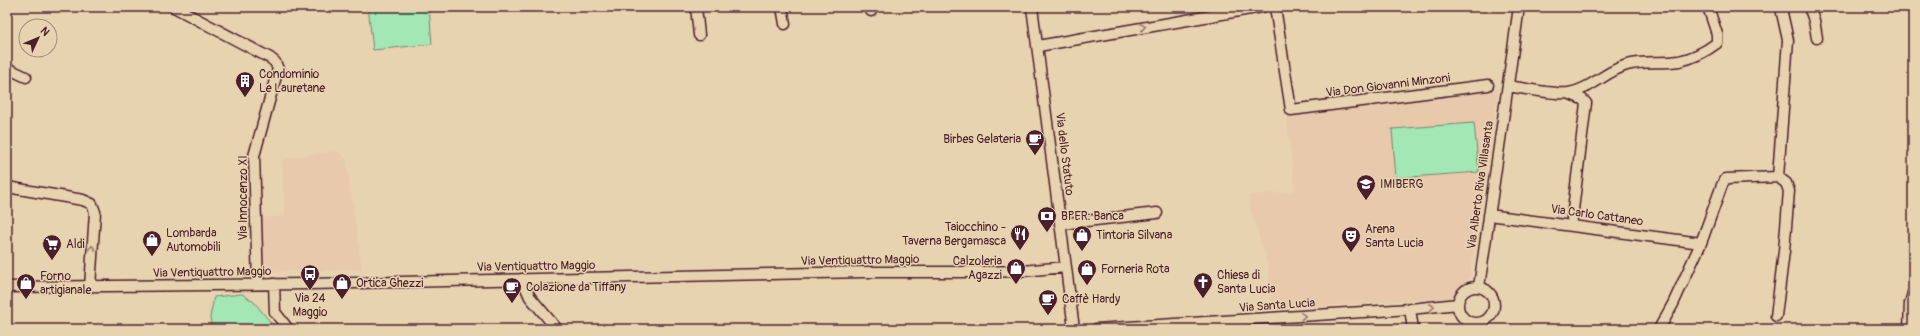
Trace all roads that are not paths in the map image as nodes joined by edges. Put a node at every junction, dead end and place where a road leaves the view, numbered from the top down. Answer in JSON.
{"nodes":[{"id":1,"x":174,"y":7,"type":"edge"},
{"id":2,"x":696,"y":7,"type":"edge"},
{"id":3,"x":782,"y":7,"type":"edge"},
{"id":4,"x":1032,"y":7,"type":"edge"},
{"id":5,"x":1262,"y":7,"type":"edge"},
{"id":6,"x":1275,"y":7,"type":"edge"},
{"id":7,"x":1519,"y":7,"type":"edge"},
{"id":8,"x":1708,"y":7,"type":"edge"},
{"id":9,"x":1783,"y":7,"type":"edge"},
{"id":10,"x":1808,"y":7,"type":"edge"},
{"id":11,"x":785,"y":24,"type":"dead end"},
{"id":12,"x":699,"y":35,"type":"dead end"},
{"id":13,"x":1817,"y":38,"type":"dead end"},
{"id":14,"x":1038,"y":46,"type":"junction"},
{"id":15,"x":7,"y":68,"type":"edge"},
{"id":16,"x":26,"y":77,"type":"dead end"},
{"id":17,"x":1488,"y":85,"type":"dead end"},
{"id":18,"x":1508,"y":86,"type":"junction"},
{"id":19,"x":1568,"y":93,"type":"junction"},
{"id":20,"x":1778,"y":177,"type":"junction"},
{"id":21,"x":7,"y":187,"type":"edge"},
{"id":22,"x":1157,"y":212,"type":"dead end"},
{"id":23,"x":1489,"y":215,"type":"junction"},
{"id":24,"x":1572,"y":218,"type":"dead end"},
{"id":25,"x":1060,"y":224,"type":"junction"},
{"id":26,"x":1701,"y":243,"type":"junction"},
{"id":27,"x":1066,"y":267,"type":"junction"},
{"id":28,"x":522,"y":279,"type":"junction"},
{"id":29,"x":258,"y":284,"type":"junction"},
{"id":30,"x":274,"y":284,"type":"junction"},
{"id":31,"x":7,"y":287,"type":"edge"},
{"id":32,"x":90,"y":287,"type":"junction"},
{"id":33,"x":1479,"y":287,"type":"junction"},
{"id":34,"x":1913,"y":293,"type":"edge"},
{"id":35,"x":1458,"y":304,"type":"junction"},
{"id":36,"x":1410,"y":309,"type":"junction"},
{"id":37,"x":1776,"y":316,"type":"dead end"},
{"id":38,"x":1483,"y":325,"type":"edge"},
{"id":39,"x":1200,"y":326,"type":"edge"},
{"id":40,"x":288,"y":329,"type":"edge"},
{"id":41,"x":557,"y":329,"type":"edge"},
{"id":42,"x":1074,"y":329,"type":"edge"},
{"id":43,"x":1096,"y":329,"type":"edge"},
{"id":44,"x":1413,"y":329,"type":"edge"},
{"id":45,"x":1659,"y":329,"type":"edge"},
{"id":46,"x":1909,"y":329,"type":"edge"}],
"edges":[{"from":1,"to":29,"type":"street","name":"Via Innocenzo XI"},
{"from":2,"to":12,"type":"street"},
{"from":3,"to":11,"type":"street"},
{"from":4,"to":14,"type":"street","name":"Via dello Statuto"},
{"from":14,"to":5,"type":"street","one_way":true},
{"from":6,"to":17,"type":"street","name":"Via Don Giovanni Minzoni"},
{"from":7,"to":18,"type":"street","name":"Via Alberto Riva Villasanta"},
{"from":8,"to":19,"type":"street"},
{"from":9,"to":20,"type":"street"},
{"from":10,"to":13,"type":"street"},
{"from":14,"to":25,"type":"street","name":"Via dello Statuto"},
{"from":15,"to":16,"type":"street"},
{"from":18,"to":19,"type":"street"},
{"from":18,"to":23,"type":"street","name":"Via Alberto Riva Villasanta"},
{"from":19,"to":24,"type":"street"},
{"from":20,"to":26,"type":"street"},
{"from":20,"to":37,"type":"street"},
{"from":32,"to":21,"type":"street","one_way":true},
{"from":22,"to":25,"type":"street"},
{"from":23,"to":26,"type":"street","name":"Via Carlo Cattaneo"},
{"from":23,"to":33,"type":"street","name":"Via Alberto Riva Villasanta"},
{"from":25,"to":27,"type":"street","name":"Via dello Statuto"},
{"from":26,"to":45,"type":"street"},
{"from":27,"to":28,"type":"street","name":"Via Ventiquattro Maggio"},
{"from":27,"to":42,"type":"street","name":"Via dello Statuto"},
{"from":28,"to":30,"type":"street","name":"Via Ventiquattro Maggio"},
{"from":28,"to":41,"type":"street"},
{"from":29,"to":30,"type":"street","name":"Via Ventiquattro Maggio"},
{"from":29,"to":32,"type":"street","name":"Via Ventiquattro Maggio"},
{"from":30,"to":40,"type":"street"},
{"from":31,"to":32,"type":"street","name":"Via Ventiquattro Maggio"},
{"from":33,"to":35,"type":"street"},
{"from":33,"to":38,"type":"street"},
{"from":34,"to":46,"type":"street"},
{"from":36,"to":35,"type":"street","name":"Via Santa Lucia","one_way":true},
{"from":35,"to":38,"type":"street"},
{"from":39,"to":36,"type":"street","name":"Via Santa Lucia","one_way":true},
{"from":36,"to":44,"type":"street"},
{"from":39,"to":43,"type":"street","name":"Via Santa Lucia"}]}
